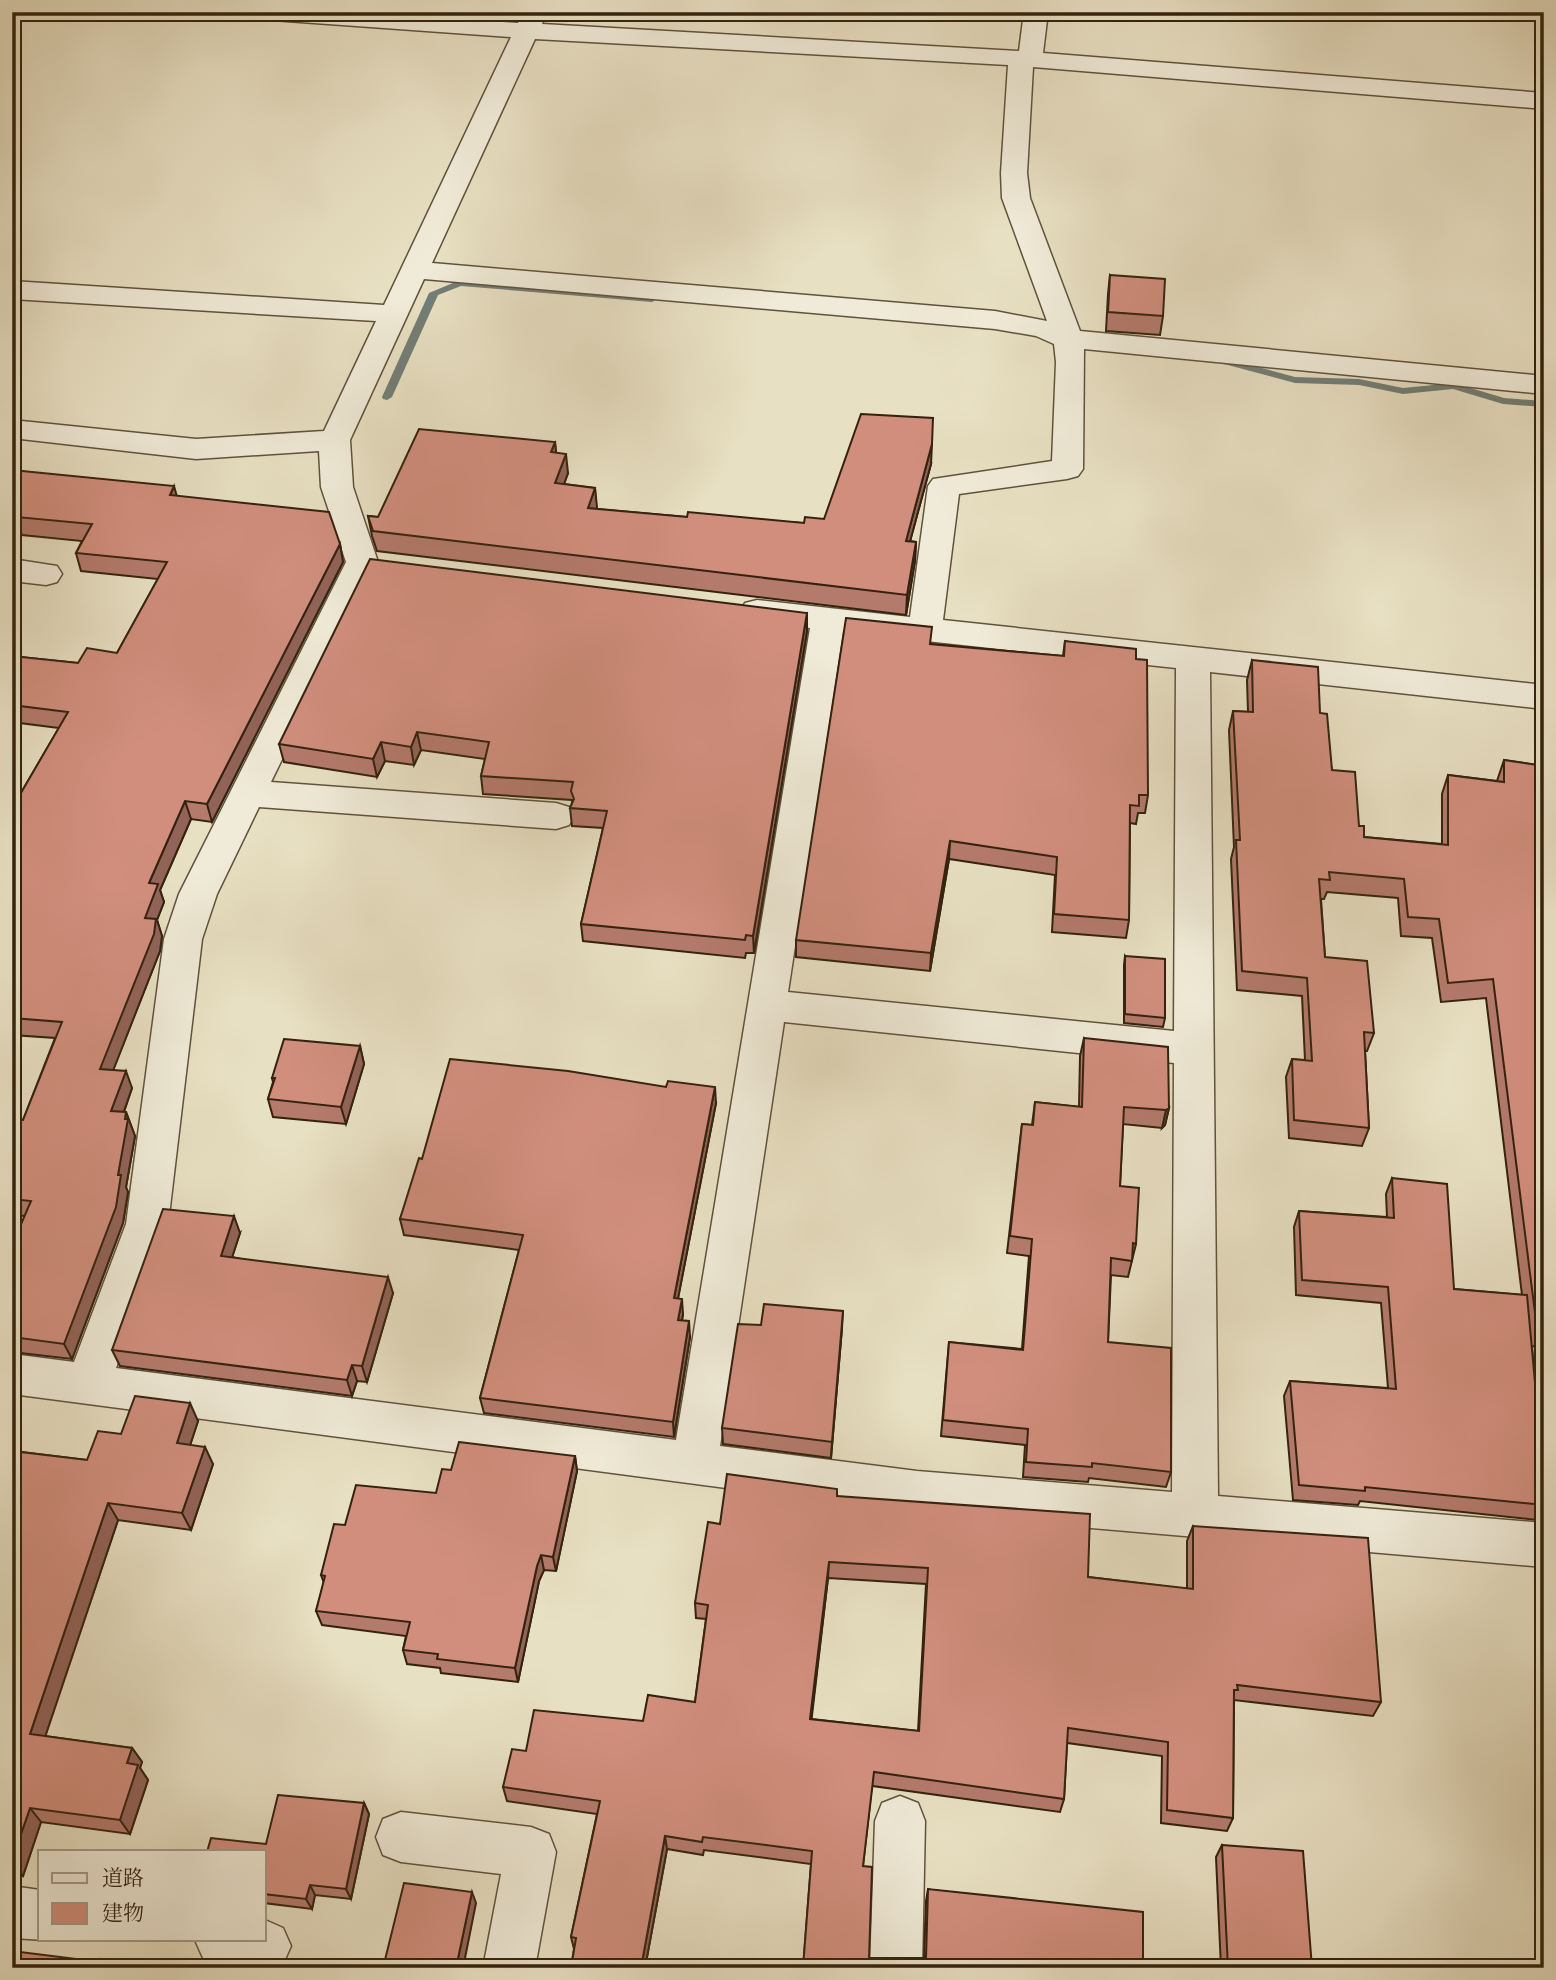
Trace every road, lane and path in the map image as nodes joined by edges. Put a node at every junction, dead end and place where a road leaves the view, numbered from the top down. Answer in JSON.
{"nodes":[{"id":1,"x":258,"y":12,"type":"edge"},
{"id":2,"x":1036,"y":12,"type":"edge"},
{"id":3,"x":531,"y":22,"type":"edge"},
{"id":4,"x":1026,"y":59,"type":"junction"},
{"id":5,"x":1544,"y":101,"type":"edge"},
{"id":6,"x":416,"y":270,"type":"junction"},
{"id":7,"x":12,"y":290,"type":"edge"},
{"id":8,"x":396,"y":314,"type":"junction"},
{"id":9,"x":1068,"y":339,"type":"junction"},
{"id":10,"x":1544,"y":385,"type":"edge"},
{"id":11,"x":12,"y":429,"type":"edge"},
{"id":12,"x":335,"y":440,"type":"junction"},
{"id":13,"x":12,"y":570,"type":"edge"},
{"id":14,"x":46,"y":574,"type":"dead end"},
{"id":15,"x":732,"y":608,"type":"edge"},
{"id":16,"x":828,"y":620,"type":"junction"},
{"id":17,"x":925,"y":628,"type":"junction"},
{"id":18,"x":1193,"y":658,"type":"junction"},
{"id":19,"x":1544,"y":697,"type":"edge"},
{"id":20,"x":248,"y":793,"type":"junction"},
{"id":21,"x":556,"y":816,"type":"dead end"},
{"id":22,"x":766,"y":1005,"type":"junction"},
{"id":23,"x":1194,"y":1049,"type":"junction"},
{"id":24,"x":16,"y":1383,"type":"edge"},
{"id":25,"x":88,"y":1384,"type":"junction"},
{"id":26,"x":694,"y":1465,"type":"junction"},
{"id":27,"x":1195,"y":1516,"type":"junction"},
{"id":28,"x":1544,"y":1545,"type":"edge"},
{"id":29,"x":900,"y":1821,"type":"dead end"},
{"id":30,"x":401,"y":1837,"type":"dead end"},
{"id":31,"x":12,"y":1912,"type":"edge"},
{"id":32,"x":38,"y":1916,"type":"edge"},
{"id":33,"x":509,"y":1968,"type":"edge"},
{"id":34,"x":896,"y":1968,"type":"edge"}],
"edges":[{"from":1,"to":3,"type":"street"},
{"from":2,"to":4,"type":"street"},
{"from":3,"to":4,"type":"street"},
{"from":3,"to":6,"type":"street"},
{"from":4,"to":5,"type":"street"},
{"from":4,"to":9,"type":"street"},
{"from":6,"to":8,"type":"street"},
{"from":6,"to":9,"type":"street"},
{"from":7,"to":8,"type":"street"},
{"from":8,"to":12,"type":"street"},
{"from":9,"to":10,"type":"street"},
{"from":9,"to":17,"type":"street"},
{"from":11,"to":12,"type":"street"},
{"from":12,"to":20,"type":"street"},
{"from":13,"to":14,"type":"street"},
{"from":15,"to":16,"type":"street"},
{"from":16,"to":17,"type":"street"},
{"from":16,"to":22,"type":"street"},
{"from":17,"to":18,"type":"street"},
{"from":18,"to":19,"type":"street"},
{"from":18,"to":23,"type":"street"},
{"from":20,"to":21,"type":"street"},
{"from":20,"to":25,"type":"street"},
{"from":22,"to":23,"type":"street"},
{"from":22,"to":26,"type":"street"},
{"from":23,"to":27,"type":"street"},
{"from":24,"to":25,"type":"street"},
{"from":25,"to":26,"type":"street"},
{"from":26,"to":27,"type":"street"},
{"from":27,"to":28,"type":"street"},
{"from":29,"to":34,"type":"street"},
{"from":30,"to":33,"type":"street"},
{"from":31,"to":32,"type":"street"}]}
